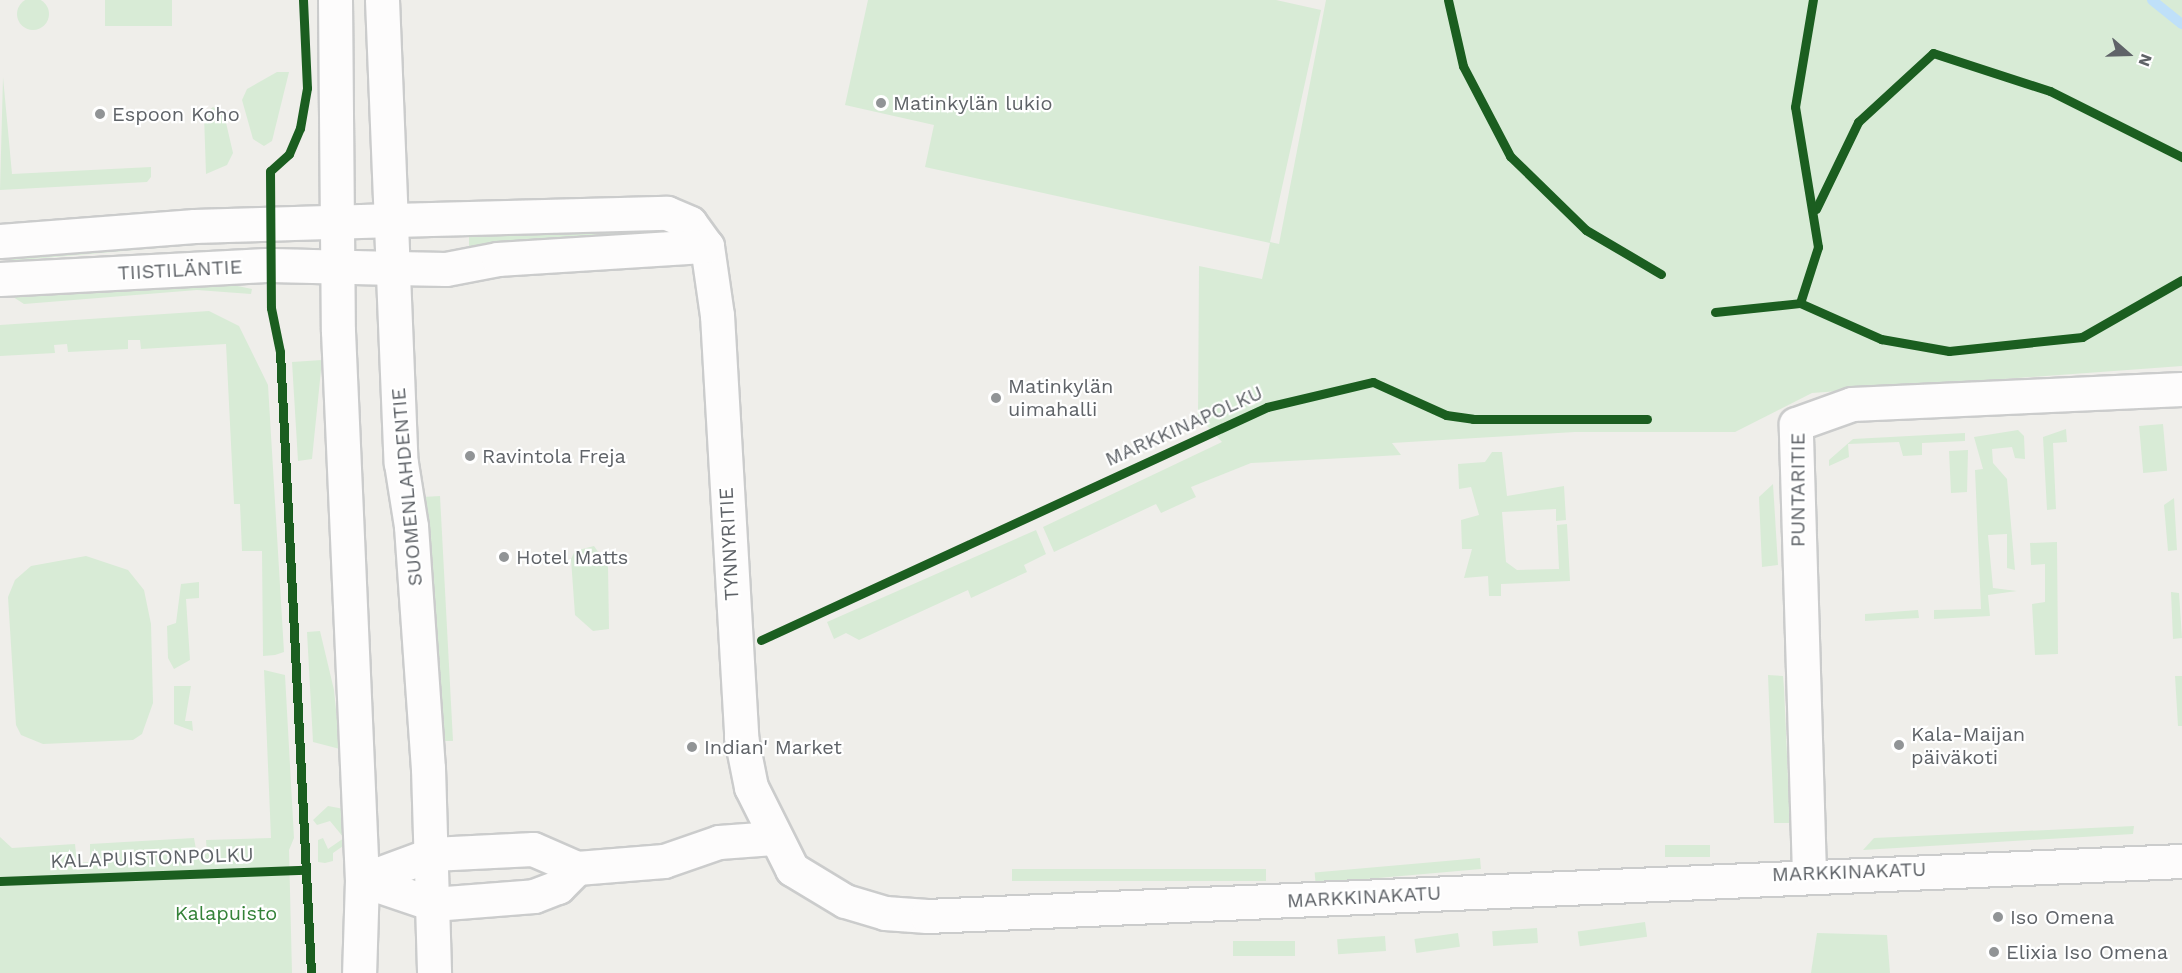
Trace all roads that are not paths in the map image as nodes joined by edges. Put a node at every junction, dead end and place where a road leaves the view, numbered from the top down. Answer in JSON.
{"nodes":[{"id":1,"x":334,"y":0,"type":"edge"},
{"id":2,"x":382,"y":0,"type":"edge"},
{"id":3,"x":340,"y":219,"type":"junction"},
{"id":4,"x":393,"y":220,"type":"junction"},
{"id":5,"x":0,"y":241,"type":"edge"},
{"id":6,"x":707,"y":246,"type":"junction"},
{"id":7,"x":340,"y":267,"type":"junction"},
{"id":8,"x":395,"y":267,"type":"junction"},
{"id":9,"x":0,"y":279,"type":"edge"},
{"id":10,"x":2182,"y":389,"type":"edge"},
{"id":11,"x":773,"y":838,"type":"junction"},
{"id":12,"x":432,"y":854,"type":"junction"},
{"id":13,"x":2182,"y":861,"type":"edge"},
{"id":14,"x":577,"y":868,"type":"junction"},
{"id":15,"x":1809,"y":873,"type":"junction"},
{"id":16,"x":362,"y":880,"type":"junction"},
{"id":17,"x":433,"y":904,"type":"junction"},
{"id":18,"x":359,"y":973,"type":"edge"},
{"id":19,"x":434,"y":973,"type":"edge"}],
"edges":[{"from":1,"to":3,"type":"street"},
{"from":2,"to":4,"type":"street","name":"SUOMENLAHDENTIE"},
{"from":3,"to":4,"type":"street"},
{"from":3,"to":5,"type":"street"},
{"from":3,"to":7,"type":"street"},
{"from":4,"to":6,"type":"street","name":"TYNNYRITIE"},
{"from":4,"to":8,"type":"street","name":"SUOMENLAHDENTIE"},
{"from":6,"to":8,"type":"street"},
{"from":6,"to":11,"type":"street","name":"TYNNYRITIE"},
{"from":7,"to":8,"type":"street","name":"TIISTILÄNTIE"},
{"from":7,"to":9,"type":"street","name":"TIISTILÄNTIE"},
{"from":7,"to":16,"type":"street"},
{"from":8,"to":12,"type":"street","name":"SUOMENLAHDENTIE"},
{"from":10,"to":15,"type":"street","name":"PUNTARITIE"},
{"from":11,"to":14,"type":"street"},
{"from":11,"to":15,"type":"street","name":"MARKKINAKATU"},
{"from":12,"to":14,"type":"street"},
{"from":12,"to":16,"type":"street"},
{"from":12,"to":17,"type":"street","name":"SUOMENLAHDENTIE"},
{"from":13,"to":15,"type":"street","name":"MARKKINAKATU"},
{"from":14,"to":17,"type":"street"},
{"from":16,"to":17,"type":"street"},
{"from":16,"to":18,"type":"street"},
{"from":17,"to":19,"type":"street","name":"SUOMENLAHDENTIE"}]}
